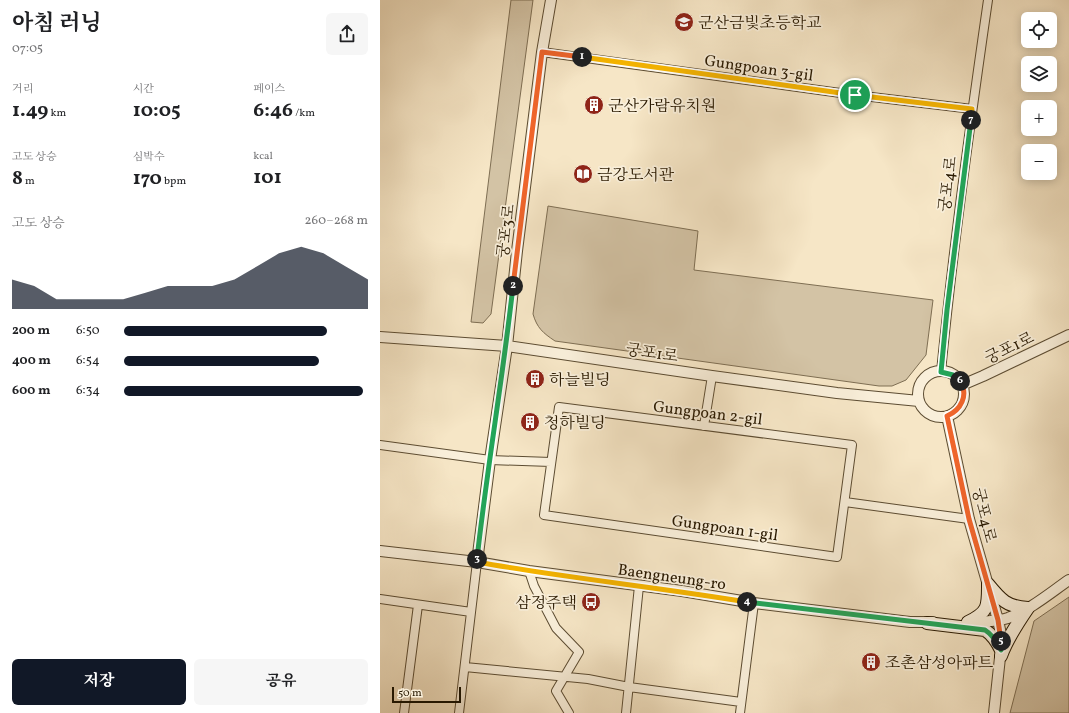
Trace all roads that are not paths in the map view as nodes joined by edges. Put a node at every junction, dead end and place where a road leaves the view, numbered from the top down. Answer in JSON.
{"nodes":[{"id":1,"x":551,"y":0,"type":"edge"},
{"id":2,"x":988,"y":0,"type":"edge"},
{"id":3,"x":542,"y":52,"type":"junction"},
{"id":4,"x":972,"y":109,"type":"junction"},
{"id":5,"x":1069,"y":335,"type":"edge"},
{"id":6,"x":380,"y":337,"type":"edge"},
{"id":7,"x":507,"y":346,"type":"junction"},
{"id":8,"x":941,"y":372,"type":"junction"},
{"id":9,"x":712,"y":376,"type":"junction"},
{"id":10,"x":962,"y":385,"type":"junction"},
{"id":11,"x":920,"y":401,"type":"junction"},
{"id":12,"x":947,"y":416,"type":"junction"},
{"id":13,"x":704,"y":426,"type":"junction"},
{"id":14,"x":380,"y":444,"type":"edge"},
{"id":15,"x":490,"y":460,"type":"junction"},
{"id":16,"x":552,"y":462,"type":"junction"},
{"id":17,"x":845,"y":502,"type":"junction"},
{"id":18,"x":969,"y":519,"type":"junction"},
{"id":19,"x":380,"y":551,"type":"edge"},
{"id":20,"x":477,"y":562,"type":"junction"},
{"id":21,"x":529,"y":571,"type":"junction"},
{"id":22,"x":1069,"y":580,"type":"edge"},
{"id":23,"x":988,"y":584,"type":"junction"},
{"id":24,"x":639,"y":586,"type":"junction"},
{"id":25,"x":380,"y":599,"type":"edge"},
{"id":26,"x":754,"y":603,"type":"junction"},
{"id":27,"x":418,"y":605,"type":"junction"},
{"id":28,"x":1028,"y":608,"type":"junction"},
{"id":29,"x":471,"y":612,"type":"junction"},
{"id":30,"x":998,"y":620,"type":"junction"},
{"id":31,"x":927,"y":622,"type":"junction"},
{"id":32,"x":968,"y":622,"type":"junction"},
{"id":33,"x":1001,"y":653,"type":"junction"},
{"id":34,"x":465,"y":667,"type":"junction"},
{"id":35,"x":565,"y":677,"type":"junction"},
{"id":36,"x":629,"y":687,"type":"junction"},
{"id":37,"x":742,"y":702,"type":"junction"},
{"id":38,"x":404,"y":713,"type":"edge"},
{"id":39,"x":459,"y":713,"type":"edge"},
{"id":40,"x":569,"y":713,"type":"edge"},
{"id":41,"x":626,"y":713,"type":"edge"},
{"id":42,"x":740,"y":713,"type":"edge"},
{"id":43,"x":994,"y":713,"type":"edge"}],
"edges":[{"from":1,"to":3,"type":"street","name":"궁포3로"},
{"from":2,"to":4,"type":"street","name":"궁포4로"},
{"from":3,"to":4,"type":"street","name":"Gungpoan 3-gil"},
{"from":3,"to":7,"type":"street","name":"궁포3로"},
{"from":4,"to":8,"type":"street","name":"궁포4로"},
{"from":5,"to":10,"type":"street","name":"궁포1로"},
{"from":6,"to":7,"type":"street","name":"궁포1로"},
{"from":7,"to":9,"type":"street","name":"궁포1로"},
{"from":7,"to":15,"type":"street","name":"궁포3로"},
{"from":8,"to":10,"type":"street"},
{"from":8,"to":11,"type":"street"},
{"from":9,"to":11,"type":"street","name":"궁포1로"},
{"from":9,"to":13,"type":"street"},
{"from":10,"to":12,"type":"street"},
{"from":11,"to":12,"type":"street"},
{"from":12,"to":18,"type":"street","name":"궁포4로"},
{"from":13,"to":16,"type":"street","name":"Gungpoan 2-gil"},
{"from":13,"to":17,"type":"street","name":"Gungpoan 2-gil"},
{"from":14,"to":15,"type":"street"},
{"from":15,"to":16,"type":"street"},
{"from":15,"to":20,"type":"street","name":"궁포3로"},
{"from":16,"to":17,"type":"street","name":"Gungpoan 1-gil"},
{"from":17,"to":18,"type":"street"},
{"from":18,"to":23,"type":"street","name":"궁포4로"},
{"from":19,"to":20,"type":"street","name":"Baengneung-ro"},
{"from":20,"to":21,"type":"street","name":"Baengneung-ro"},
{"from":20,"to":29,"type":"street"},
{"from":21,"to":24,"type":"street","name":"Baengneung-ro"},
{"from":21,"to":35,"type":"street"},
{"from":22,"to":28,"type":"street","name":"Baengneung-ro"},
{"from":23,"to":28,"type":"main road"},
{"from":23,"to":30,"type":"street","name":"궁포4로"},
{"from":23,"to":32,"type":"main road"},
{"from":24,"to":26,"type":"street","name":"Baengneung-ro"},
{"from":24,"to":36,"type":"street"},
{"from":25,"to":27,"type":"street"},
{"from":26,"to":31,"type":"street","name":"Baengneung-ro"},
{"from":26,"to":37,"type":"street"},
{"from":27,"to":29,"type":"street"},
{"from":27,"to":38,"type":"street"},
{"from":28,"to":30,"type":"street","name":"Baengneung-ro"},
{"from":28,"to":33,"type":"main road"},
{"from":29,"to":34,"type":"street"},
{"from":30,"to":32,"type":"street","name":"Baengneung-ro"},
{"from":30,"to":33,"type":"street","name":"궁포4로"},
{"from":31,"to":32,"type":"street","name":"Baengneung-ro"},
{"from":31,"to":33,"type":"main road"},
{"from":33,"to":43,"type":"street","name":"궁포4로"},
{"from":34,"to":35,"type":"street"},
{"from":34,"to":39,"type":"street"},
{"from":35,"to":36,"type":"street"},
{"from":35,"to":40,"type":"street"},
{"from":36,"to":37,"type":"street"},
{"from":36,"to":41,"type":"street"},
{"from":37,"to":42,"type":"street"}]}
